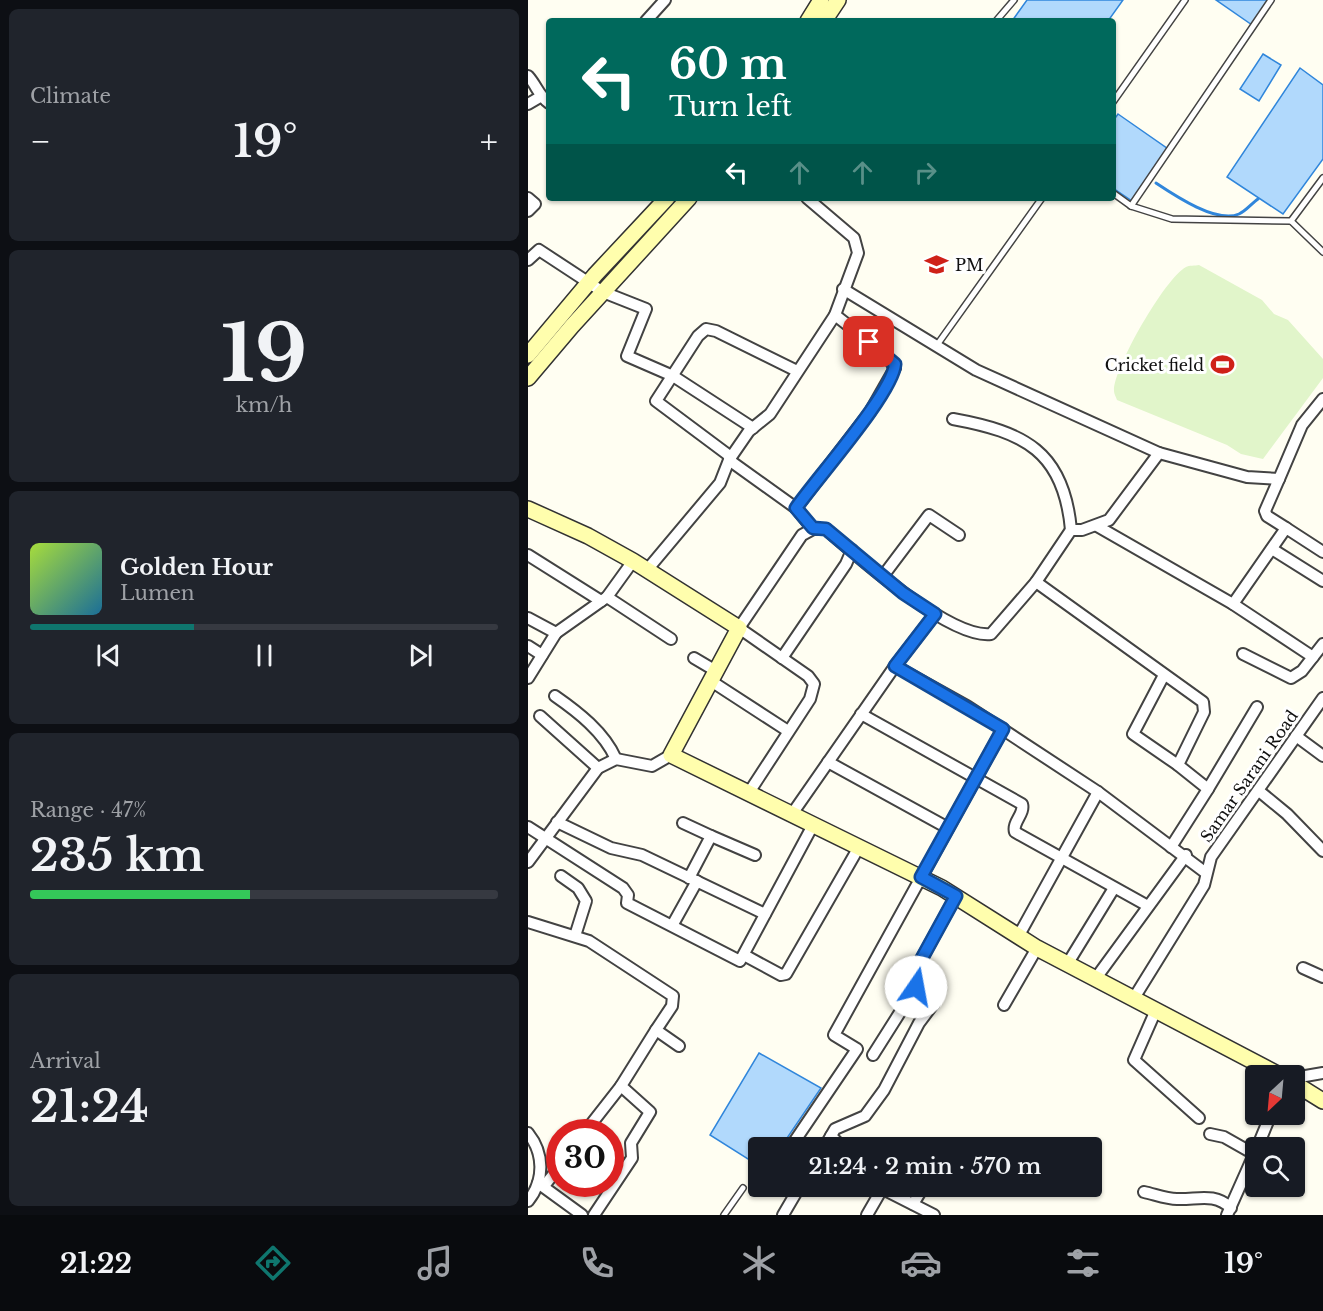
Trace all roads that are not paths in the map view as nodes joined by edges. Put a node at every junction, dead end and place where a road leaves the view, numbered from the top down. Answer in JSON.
{"nodes":[{"id":1,"x":665,"y":0,"type":"edge"},
{"id":2,"x":821,"y":0,"type":"edge"},
{"id":3,"x":838,"y":0,"type":"edge"},
{"id":4,"x":1014,"y":0,"type":"edge"},
{"id":5,"x":1185,"y":0,"type":"edge"},
{"id":6,"x":1271,"y":0,"type":"edge"},
{"id":7,"x":649,"y":18,"type":"edge"},
{"id":8,"x":810,"y":18,"type":"edge"},
{"id":9,"x":826,"y":18,"type":"edge"},
{"id":10,"x":999,"y":18,"type":"edge"},
{"id":11,"x":528,"y":76,"type":"edge"},
{"id":12,"x":1116,"y":98,"type":"edge"},
{"id":13,"x":545,"y":100,"type":"edge"},
{"id":14,"x":528,"y":104,"type":"edge"},
{"id":15,"x":1323,"y":178,"type":"edge"},
{"id":16,"x":1116,"y":195,"type":"edge"},
{"id":17,"x":528,"y":198,"type":"edge"},
{"id":18,"x":664,"y":201,"type":"edge"},
{"id":19,"x":686,"y":201,"type":"edge"},
{"id":20,"x":811,"y":201,"type":"edge"},
{"id":21,"x":1040,"y":201,"type":"edge"},
{"id":22,"x":1131,"y":206,"type":"junction"},
{"id":23,"x":528,"y":211,"type":"edge"},
{"id":24,"x":1292,"y":221,"type":"junction"},
{"id":25,"x":1323,"y":252,"type":"edge"},
{"id":26,"x":528,"y":260,"type":"edge"},
{"id":27,"x":590,"y":281,"type":"junction"},
{"id":28,"x":843,"y":289,"type":"junction"},
{"id":29,"x":603,"y":291,"type":"junction"},
{"id":30,"x":835,"y":315,"type":"junction"},
{"id":31,"x":936,"y":347,"type":"junction"},
{"id":32,"x":528,"y":356,"type":"edge"},
{"id":33,"x":797,"y":371,"type":"junction"},
{"id":34,"x":674,"y":376,"type":"junction"},
{"id":35,"x":528,"y":378,"type":"edge"},
{"id":36,"x":1323,"y":399,"type":"edge"},
{"id":37,"x":1314,"y":410,"type":"junction"},
{"id":38,"x":1323,"y":418,"type":"edge"},
{"id":39,"x":952,"y":419,"type":"dead end"},
{"id":40,"x":753,"y":428,"type":"junction"},
{"id":41,"x":1159,"y":453,"type":"junction"},
{"id":42,"x":730,"y":458,"type":"junction"},
{"id":43,"x":1279,"y":479,"type":"junction"},
{"id":44,"x":796,"y":508,"type":"junction"},
{"id":45,"x":530,"y":514,"type":"edge"},
{"id":46,"x":1097,"y":526,"type":"junction"},
{"id":47,"x":813,"y":528,"type":"junction"},
{"id":48,"x":1286,"y":528,"type":"junction"},
{"id":49,"x":1071,"y":530,"type":"junction"},
{"id":50,"x":959,"y":535,"type":"dead end"},
{"id":51,"x":1272,"y":549,"type":"junction"},
{"id":52,"x":852,"y":550,"type":"junction"},
{"id":53,"x":1323,"y":552,"type":"edge"},
{"id":54,"x":528,"y":555,"type":"edge"},
{"id":55,"x":633,"y":561,"type":"junction"},
{"id":56,"x":647,"y":570,"type":"junction"},
{"id":57,"x":883,"y":576,"type":"junction"},
{"id":58,"x":1323,"y":581,"type":"edge"},
{"id":59,"x":1036,"y":582,"type":"junction"},
{"id":60,"x":604,"y":599,"type":"junction"},
{"id":61,"x":1233,"y":604,"type":"junction"},
{"id":62,"x":935,"y":614,"type":"junction"},
{"id":63,"x":528,"y":618,"type":"edge"},
{"id":64,"x":739,"y":628,"type":"junction"},
{"id":65,"x":556,"y":633,"type":"junction"},
{"id":66,"x":671,"y":639,"type":"dead end"},
{"id":67,"x":1323,"y":644,"type":"edge"},
{"id":68,"x":528,"y":646,"type":"edge"},
{"id":69,"x":1243,"y":654,"type":"dead end"},
{"id":70,"x":542,"y":656,"type":"junction"},
{"id":71,"x":782,"y":657,"type":"junction"},
{"id":72,"x":1313,"y":657,"type":"junction"},
{"id":73,"x":694,"y":658,"type":"dead end"},
{"id":74,"x":895,"y":666,"type":"junction"},
{"id":75,"x":1164,"y":675,"type":"junction"},
{"id":76,"x":713,"y":676,"type":"junction"},
{"id":77,"x":528,"y":678,"type":"edge"},
{"id":78,"x":555,"y":696,"type":"dead end"},
{"id":79,"x":1323,"y":698,"type":"edge"},
{"id":80,"x":1257,"y":707,"type":"dead end"},
{"id":81,"x":861,"y":714,"type":"junction"},
{"id":82,"x":540,"y":716,"type":"dead end"},
{"id":83,"x":1003,"y":729,"type":"junction"},
{"id":84,"x":789,"y":731,"type":"junction"},
{"id":85,"x":1296,"y":736,"type":"junction"},
{"id":86,"x":671,"y":755,"type":"junction"},
{"id":87,"x":1323,"y":756,"type":"edge"},
{"id":88,"x":616,"y":759,"type":"junction"},
{"id":89,"x":828,"y":762,"type":"junction"},
{"id":90,"x":1178,"y":765,"type":"junction"},
{"id":91,"x":598,"y":768,"type":"junction"},
{"id":92,"x":976,"y":777,"type":"junction"},
{"id":93,"x":1208,"y":789,"type":"junction"},
{"id":94,"x":1259,"y":791,"type":"junction"},
{"id":95,"x":1098,"y":792,"type":"junction"},
{"id":96,"x":748,"y":794,"type":"junction"},
{"id":97,"x":792,"y":814,"type":"junction"},
{"id":98,"x":557,"y":822,"type":"junction"},
{"id":99,"x":682,"y":823,"type":"dead end"},
{"id":100,"x":813,"y":825,"type":"junction"},
{"id":101,"x":528,"y":827,"type":"edge"},
{"id":102,"x":948,"y":828,"type":"junction"},
{"id":103,"x":711,"y":836,"type":"junction"},
{"id":104,"x":546,"y":838,"type":"junction"},
{"id":105,"x":859,"y":847,"type":"junction"},
{"id":106,"x":1171,"y":847,"type":"junction"},
{"id":107,"x":1323,"y":851,"type":"edge"},
{"id":108,"x":755,"y":855,"type":"dead end"},
{"id":109,"x":1186,"y":855,"type":"junction"},
{"id":110,"x":1061,"y":860,"type":"junction"},
{"id":111,"x":528,"y":862,"type":"edge"},
{"id":112,"x":1206,"y":873,"type":"junction"},
{"id":113,"x":561,"y":876,"type":"dead end"},
{"id":114,"x":921,"y":877,"type":"junction"},
{"id":115,"x":693,"y":880,"type":"junction"},
{"id":116,"x":1114,"y":888,"type":"junction"},
{"id":117,"x":956,"y":896,"type":"junction"},
{"id":118,"x":1148,"y":906,"type":"junction"},
{"id":119,"x":765,"y":914,"type":"junction"},
{"id":120,"x":528,"y":922,"type":"edge"},
{"id":121,"x":673,"y":924,"type":"junction"},
{"id":122,"x":1019,"y":935,"type":"junction"},
{"id":123,"x":575,"y":936,"type":"junction"},
{"id":124,"x":1037,"y":948,"type":"junction"},
{"id":125,"x":744,"y":955,"type":"junction"},
{"id":126,"x":1068,"y":963,"type":"junction"},
{"id":127,"x":1303,"y":968,"type":"dead end"},
{"id":128,"x":1096,"y":978,"type":"junction"},
{"id":129,"x":1323,"y":978,"type":"edge"},
{"id":130,"x":916,"y":987,"type":"junction"},
{"id":131,"x":1134,"y":998,"type":"junction"},
{"id":132,"x":1004,"y":1005,"type":"dead end"},
{"id":133,"x":1156,"y":1010,"type":"junction"},
{"id":134,"x":656,"y":1030,"type":"junction"},
{"id":135,"x":679,"y":1046,"type":"dead end"},
{"id":136,"x":873,"y":1055,"type":"dead end"},
{"id":137,"x":1260,"y":1065,"type":"edge"},
{"id":138,"x":1323,"y":1074,"type":"edge"},
{"id":139,"x":1305,"y":1076,"type":"edge"},
{"id":140,"x":621,"y":1086,"type":"junction"},
{"id":141,"x":1305,"y":1090,"type":"edge"},
{"id":142,"x":1323,"y":1101,"type":"edge"},
{"id":143,"x":1199,"y":1118,"type":"dead end"},
{"id":144,"x":595,"y":1119,"type":"edge"},
{"id":145,"x":528,"y":1133,"type":"edge"},
{"id":146,"x":1210,"y":1134,"type":"dead end"},
{"id":147,"x":831,"y":1136,"type":"edge"},
{"id":148,"x":797,"y":1137,"type":"edge"},
{"id":149,"x":1245,"y":1146,"type":"edge"},
{"id":150,"x":1245,"y":1174,"type":"edge"},
{"id":151,"x":546,"y":1180,"type":"edge"},
{"id":152,"x":541,"y":1185,"type":"junction"},
{"id":153,"x":743,"y":1188,"type":"dead end"},
{"id":154,"x":1144,"y":1192,"type":"dead end"},
{"id":155,"x":794,"y":1197,"type":"edge"},
{"id":156,"x":876,"y":1197,"type":"edge"},
{"id":157,"x":899,"y":1197,"type":"edge"},
{"id":158,"x":917,"y":1197,"type":"edge"},
{"id":159,"x":528,"y":1200,"type":"edge"},
{"id":160,"x":913,"y":1204,"type":"junction"},
{"id":161,"x":1229,"y":1211,"type":"edge"},
{"id":162,"x":582,"y":1215,"type":"edge"},
{"id":163,"x":594,"y":1215,"type":"edge"},
{"id":164,"x":724,"y":1215,"type":"edge"},
{"id":165,"x":783,"y":1215,"type":"edge"},
{"id":166,"x":867,"y":1215,"type":"edge"},
{"id":167,"x":934,"y":1215,"type":"edge"}],
"edges":[{"from":1,"to":7,"type":"street"},
{"from":2,"to":8,"type":"street"},
{"from":3,"to":9,"type":"street"},
{"from":4,"to":10,"type":"lane"},
{"from":5,"to":12,"type":"lane"},
{"from":6,"to":22,"type":"lane"},
{"from":11,"to":13,"type":"street"},
{"from":13,"to":14,"type":"street"},
{"from":15,"to":24,"type":"lane"},
{"from":16,"to":22,"type":"lane"},
{"from":17,"to":23,"type":"street"},
{"from":18,"to":27,"type":"street"},
{"from":19,"to":29,"type":"street"},
{"from":20,"to":28,"type":"street"},
{"from":21,"to":31,"type":"lane"},
{"from":22,"to":24,"type":"lane"},
{"from":24,"to":25,"type":"lane"},
{"from":26,"to":27,"type":"street"},
{"from":27,"to":29,"type":"street"},
{"from":27,"to":32,"type":"street"},
{"from":28,"to":30,"type":"street"},
{"from":28,"to":31,"type":"street"},
{"from":29,"to":34,"type":"street"},
{"from":29,"to":35,"type":"street"},
{"from":30,"to":33,"type":"street"},
{"from":30,"to":44,"type":"street"},
{"from":31,"to":41,"type":"street"},
{"from":33,"to":34,"type":"street"},
{"from":33,"to":40,"type":"street"},
{"from":34,"to":40,"type":"street"},
{"from":34,"to":42,"type":"street"},
{"from":36,"to":37,"type":"street"},
{"from":37,"to":38,"type":"street"},
{"from":37,"to":43,"type":"street"},
{"from":39,"to":49,"type":"street"},
{"from":40,"to":42,"type":"street"},
{"from":41,"to":43,"type":"street"},
{"from":41,"to":46,"type":"street"},
{"from":42,"to":44,"type":"street"},
{"from":42,"to":56,"type":"street"},
{"from":43,"to":48,"type":"street"},
{"from":44,"to":47,"type":"street"},
{"from":45,"to":55,"type":"street"},
{"from":46,"to":49,"type":"street"},
{"from":46,"to":61,"type":"street"},
{"from":47,"to":52,"type":"street"},
{"from":47,"to":64,"type":"street"},
{"from":48,"to":51,"type":"street"},
{"from":48,"to":53,"type":"street"},
{"from":49,"to":59,"type":"street"},
{"from":50,"to":57,"type":"street"},
{"from":51,"to":58,"type":"street"},
{"from":51,"to":61,"type":"street"},
{"from":52,"to":57,"type":"street"},
{"from":52,"to":71,"type":"street"},
{"from":54,"to":60,"type":"street"},
{"from":55,"to":56,"type":"street"},
{"from":55,"to":60,"type":"street"},
{"from":56,"to":64,"type":"street"},
{"from":57,"to":62,"type":"street"},
{"from":59,"to":62,"type":"street"},
{"from":59,"to":75,"type":"street"},
{"from":60,"to":65,"type":"street"},
{"from":60,"to":66,"type":"street"},
{"from":61,"to":72,"type":"street"},
{"from":62,"to":74,"type":"street"},
{"from":63,"to":65,"type":"street"},
{"from":64,"to":71,"type":"street"},
{"from":64,"to":76,"type":"street"},
{"from":65,"to":70,"type":"street"},
{"from":67,"to":72,"type":"street"},
{"from":68,"to":70,"type":"street"},
{"from":69,"to":72,"type":"street"},
{"from":70,"to":77,"type":"street"},
{"from":71,"to":84,"type":"street"},
{"from":73,"to":76,"type":"street"},
{"from":74,"to":81,"type":"street"},
{"from":74,"to":83,"type":"street"},
{"from":75,"to":90,"type":"street"},
{"from":75,"to":90,"type":"street"},
{"from":76,"to":84,"type":"street"},
{"from":76,"to":86,"type":"street"},
{"from":78,"to":88,"type":"street"},
{"from":79,"to":85,"type":"street","name":"Samar Sarani Road"},
{"from":80,"to":93,"type":"street"},
{"from":81,"to":89,"type":"street"},
{"from":81,"to":92,"type":"street"},
{"from":82,"to":91,"type":"street"},
{"from":83,"to":92,"type":"street"},
{"from":83,"to":95,"type":"street"},
{"from":84,"to":96,"type":"street"},
{"from":85,"to":87,"type":"street"},
{"from":85,"to":94,"type":"street","name":"Samar Sarani Road"},
{"from":86,"to":88,"type":"street"},
{"from":86,"to":96,"type":"street"},
{"from":88,"to":91,"type":"street"},
{"from":89,"to":97,"type":"street"},
{"from":89,"to":102,"type":"street"},
{"from":90,"to":93,"type":"street"},
{"from":91,"to":98,"type":"street"},
{"from":92,"to":102,"type":"street"},
{"from":92,"to":110,"type":"street"},
{"from":93,"to":106,"type":"street"},
{"from":94,"to":107,"type":"street"},
{"from":94,"to":112,"type":"street","name":"Samar Sarani Road"},
{"from":95,"to":106,"type":"street"},
{"from":95,"to":110,"type":"street"},
{"from":96,"to":97,"type":"street"},
{"from":97,"to":100,"type":"street"},
{"from":98,"to":104,"type":"street"},
{"from":98,"to":115,"type":"street"},
{"from":99,"to":103,"type":"street"},
{"from":100,"to":105,"type":"street"},
{"from":100,"to":119,"type":"street"},
{"from":101,"to":104,"type":"street"},
{"from":102,"to":114,"type":"street"},
{"from":103,"to":108,"type":"street"},
{"from":103,"to":115,"type":"street"},
{"from":104,"to":111,"type":"street"},
{"from":104,"to":121,"type":"street"},
{"from":105,"to":114,"type":"street"},
{"from":105,"to":125,"type":"street"},
{"from":106,"to":109,"type":"street"},
{"from":109,"to":112,"type":"street"},
{"from":109,"to":118,"type":"street"},
{"from":110,"to":116,"type":"street"},
{"from":110,"to":122,"type":"street"},
{"from":112,"to":131,"type":"street","name":"Samar Sarani Road"},
{"from":113,"to":123,"type":"street"},
{"from":114,"to":117,"type":"street"},
{"from":114,"to":148,"type":"street"},
{"from":115,"to":119,"type":"street"},
{"from":115,"to":121,"type":"street"},
{"from":116,"to":118,"type":"street"},
{"from":116,"to":126,"type":"street"},
{"from":117,"to":122,"type":"street"},
{"from":117,"to":130,"type":"street"},
{"from":118,"to":128,"type":"street"},
{"from":119,"to":125,"type":"street"},
{"from":120,"to":123,"type":"street"},
{"from":121,"to":125,"type":"street"},
{"from":122,"to":124,"type":"street"},
{"from":123,"to":134,"type":"street"},
{"from":124,"to":126,"type":"street"},
{"from":124,"to":132,"type":"street"},
{"from":126,"to":128,"type":"street"},
{"from":127,"to":129,"type":"street"},
{"from":128,"to":131,"type":"street"},
{"from":130,"to":136,"type":"street"},
{"from":130,"to":147,"type":"street"},
{"from":131,"to":133,"type":"street"},
{"from":133,"to":137,"type":"street"},
{"from":133,"to":143,"type":"street"},
{"from":134,"to":135,"type":"street"},
{"from":134,"to":140,"type":"street"},
{"from":138,"to":139,"type":"street"},
{"from":140,"to":144,"type":"street"},
{"from":140,"to":163,"type":"street"},
{"from":141,"to":142,"type":"street"},
{"from":145,"to":152,"type":"street"},
{"from":146,"to":149,"type":"street"},
{"from":150,"to":161,"type":"street"},
{"from":151,"to":152,"type":"street"},
{"from":152,"to":159,"type":"street"},
{"from":152,"to":162,"type":"street"},
{"from":153,"to":164,"type":"lane"},
{"from":154,"to":161,"type":"street"},
{"from":155,"to":165,"type":"street"},
{"from":156,"to":166,"type":"street"},
{"from":157,"to":160,"type":"street"},
{"from":158,"to":160,"type":"street"},
{"from":160,"to":167,"type":"street"}]}
